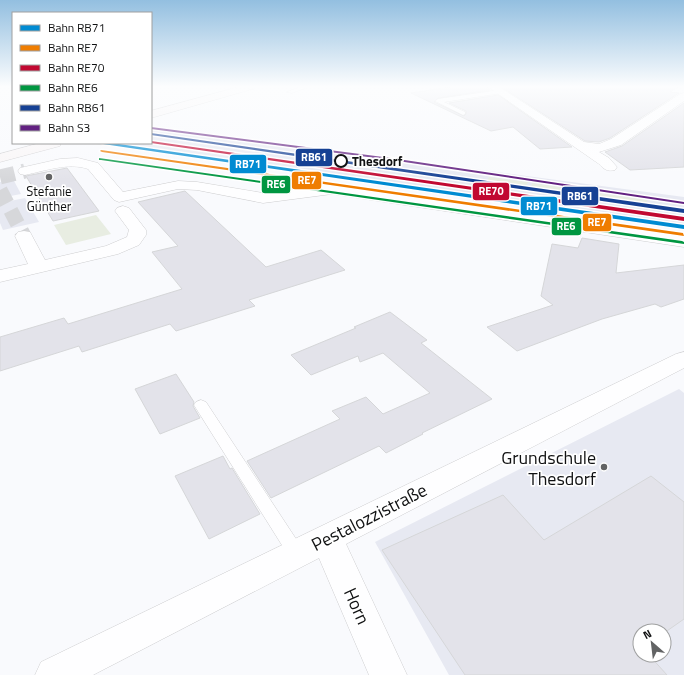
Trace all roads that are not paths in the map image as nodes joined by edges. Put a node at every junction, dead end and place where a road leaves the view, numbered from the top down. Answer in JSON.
{"nodes":[{"id":1,"x":538,"y":118,"type":"edge"},
{"id":2,"x":657,"y":118,"type":"edge"},
{"id":3,"x":46,"y":144,"type":"edge"},
{"id":4,"x":578,"y":144,"type":"junction"},
{"id":5,"x":29,"y":146,"type":"edge"},
{"id":6,"x":0,"y":151,"type":"edge"},
{"id":7,"x":0,"y":158,"type":"edge"},
{"id":8,"x":610,"y":167,"type":"dead end"},
{"id":9,"x":25,"y":171,"type":"tunnel mouth"},
{"id":10,"x":121,"y":204,"type":"junction"},
{"id":11,"x":24,"y":236,"type":"tunnel mouth"},
{"id":12,"x":684,"y":242,"type":"edge"},
{"id":13,"x":39,"y":267,"type":"junction"},
{"id":14,"x":1,"y":273,"type":"edge"},
{"id":15,"x":684,"y":359,"type":"edge"},
{"id":16,"x":200,"y":405,"type":"dead end"},
{"id":17,"x":327,"y":538,"type":"junction"},
{"id":18,"x":296,"y":554,"type":"junction"},
{"id":19,"x":54,"y":675,"type":"edge"},
{"id":20,"x":388,"y":675,"type":"edge"}],
"edges":[{"from":1,"to":4,"type":"street"},
{"from":2,"to":4,"type":"street"},
{"from":3,"to":5,"type":"street"},
{"from":4,"to":8,"type":"street"},
{"from":5,"to":6,"type":"street"},
{"from":5,"to":7,"type":"street"},
{"from":9,"to":10,"type":"street"},
{"from":10,"to":12,"type":"street"},
{"from":10,"to":13,"type":"street"},
{"from":11,"to":13,"type":"street"},
{"from":13,"to":14,"type":"street"},
{"from":15,"to":17,"type":"street","name":"Pestalozzistraße"},
{"from":16,"to":18,"type":"lane"},
{"from":17,"to":18,"type":"street","name":"Pestalozzistraße"},
{"from":17,"to":20,"type":"street","name":"Horn"},
{"from":18,"to":19,"type":"street","name":"Pestalozzistraße"}]}
